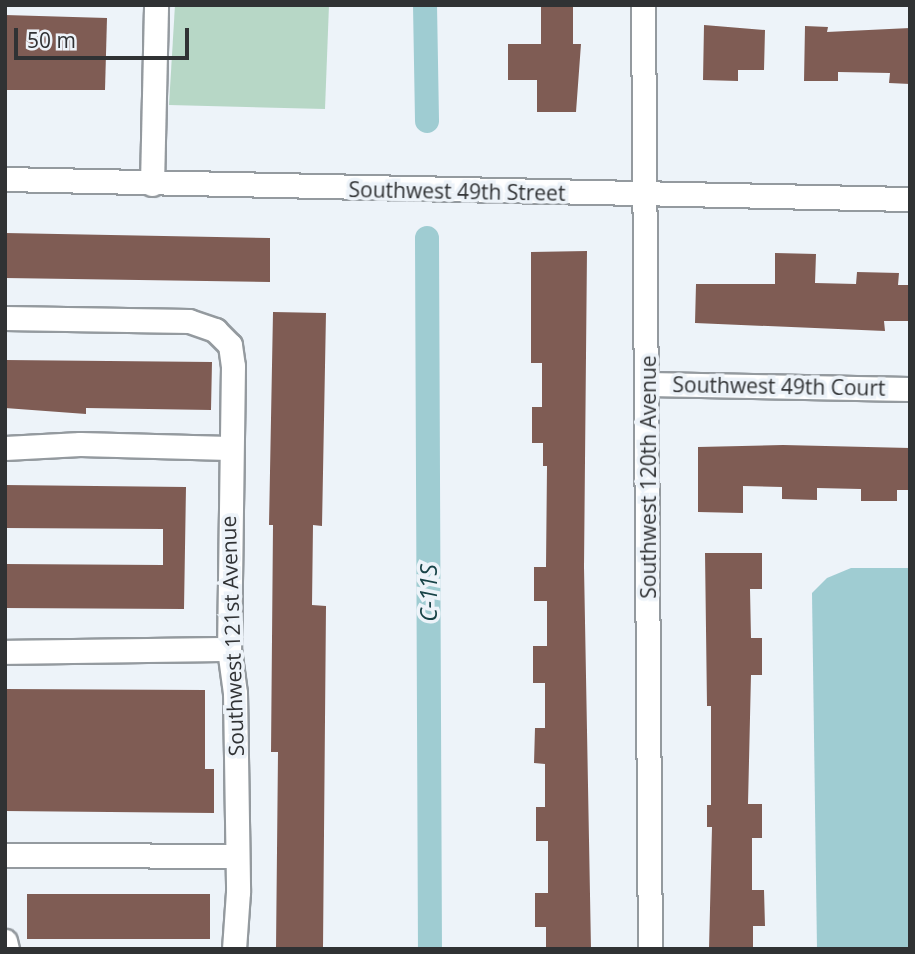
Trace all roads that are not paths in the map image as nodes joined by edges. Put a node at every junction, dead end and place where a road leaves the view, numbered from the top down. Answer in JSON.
{"nodes":[{"id":1,"x":156,"y":5,"type":"edge"},
{"id":2,"x":643,"y":5,"type":"edge"},
{"id":3,"x":5,"y":179,"type":"edge"},
{"id":4,"x":152,"y":184,"type":"junction"},
{"id":5,"x":646,"y":195,"type":"junction"},
{"id":6,"x":910,"y":199,"type":"edge"},
{"id":7,"x":5,"y":318,"type":"edge"},
{"id":8,"x":647,"y":384,"type":"junction"},
{"id":9,"x":910,"y":389,"type":"edge"},
{"id":10,"x":5,"y":448,"type":"edge"},
{"id":11,"x":229,"y":448,"type":"junction"},
{"id":12,"x":229,"y":649,"type":"junction"},
{"id":13,"x":5,"y":652,"type":"edge"},
{"id":14,"x":5,"y":855,"type":"edge"},
{"id":15,"x":237,"y":856,"type":"junction"},
{"id":16,"x":5,"y":941,"type":"edge"},
{"id":17,"x":7,"y":949,"type":"edge"},
{"id":18,"x":234,"y":949,"type":"edge"},
{"id":19,"x":650,"y":949,"type":"edge"}],
"edges":[{"from":1,"to":4,"type":"street"},
{"from":2,"to":5,"type":"street","name":"Southwest 120th Avenue"},
{"from":3,"to":4,"type":"street","name":"Southwest 49th Street"},
{"from":4,"to":5,"type":"street","name":"Southwest 49th Street"},
{"from":5,"to":6,"type":"street","name":"Southwest 49th Street"},
{"from":5,"to":8,"type":"street","name":"Southwest 120th Avenue"},
{"from":7,"to":11,"type":"street","name":"Southwest 121st Avenue"},
{"from":8,"to":9,"type":"street","name":"Southwest 49th Court"},
{"from":8,"to":19,"type":"street","name":"Southwest 120th Avenue"},
{"from":10,"to":11,"type":"street"},
{"from":11,"to":12,"type":"street","name":"Southwest 121st Avenue"},
{"from":12,"to":13,"type":"street"},
{"from":12,"to":15,"type":"street","name":"Southwest 121st Avenue"},
{"from":14,"to":15,"type":"street"},
{"from":15,"to":18,"type":"street","name":"Southwest 121st Avenue"},
{"from":16,"to":17,"type":"street"}]}
